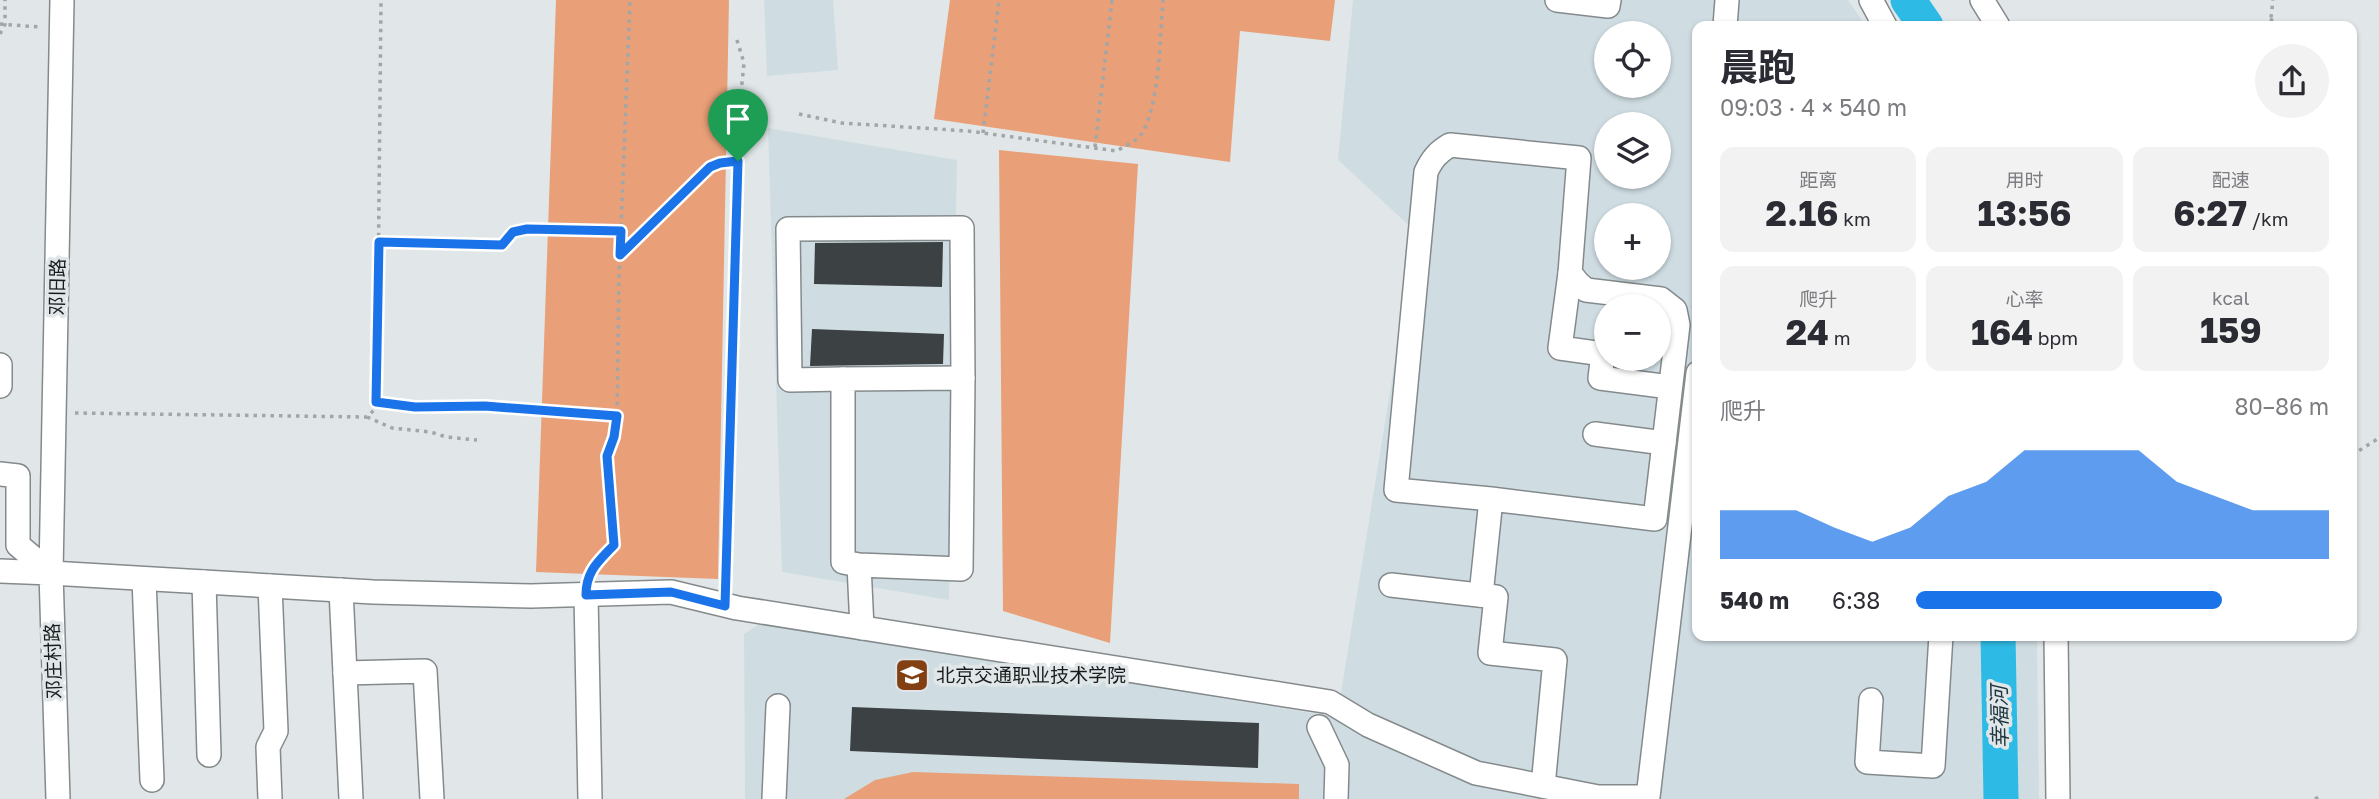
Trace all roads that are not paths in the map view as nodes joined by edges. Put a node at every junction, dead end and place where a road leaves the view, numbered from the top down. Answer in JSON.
{"nodes":[{"id":1,"x":62,"y":0,"type":"edge"},
{"id":2,"x":1557,"y":0,"type":"edge"},
{"id":3,"x":1609,"y":0,"type":"edge"},
{"id":4,"x":1727,"y":0,"type":"edge"},
{"id":5,"x":1871,"y":0,"type":"edge"},
{"id":6,"x":1982,"y":0,"type":"edge"},
{"id":7,"x":1725,"y":21,"type":"edge"},
{"id":8,"x":1882,"y":21,"type":"edge"},
{"id":9,"x":1995,"y":21,"type":"edge"},
{"id":10,"x":1570,"y":272,"type":"junction"},
{"id":11,"x":0,"y":365,"type":"edge"},
{"id":12,"x":963,"y":378,"type":"junction"},
{"id":13,"x":843,"y":379,"type":"junction"},
{"id":14,"x":0,"y":386,"type":"edge"},
{"id":15,"x":1670,"y":387,"type":"junction"},
{"id":16,"x":1692,"y":424,"type":"edge"},
{"id":17,"x":1595,"y":434,"type":"dead end"},
{"id":18,"x":1664,"y":443,"type":"junction"},
{"id":19,"x":0,"y":474,"type":"edge"},
{"id":20,"x":1491,"y":499,"type":"junction"},
{"id":21,"x":859,"y":565,"type":"junction"},
{"id":22,"x":0,"y":571,"type":"edge"},
{"id":23,"x":51,"y":573,"type":"junction"},
{"id":24,"x":144,"y":579,"type":"junction"},
{"id":25,"x":204,"y":582,"type":"junction"},
{"id":26,"x":1391,"y":584,"type":"dead end"},
{"id":27,"x":270,"y":586,"type":"junction"},
{"id":28,"x":341,"y":590,"type":"junction"},
{"id":29,"x":586,"y":595,"type":"junction"},
{"id":30,"x":1481,"y":595,"type":"junction"},
{"id":31,"x":862,"y":628,"type":"junction"},
{"id":32,"x":2056,"y":641,"type":"edge"},
{"id":33,"x":1941,"y":642,"type":"edge"},
{"id":34,"x":345,"y":673,"type":"junction"},
{"id":35,"x":1871,"y":700,"type":"dead end"},
{"id":36,"x":778,"y":706,"type":"dead end"},
{"id":37,"x":1319,"y":727,"type":"dead end"},
{"id":38,"x":209,"y":755,"type":"dead end"},
{"id":39,"x":152,"y":780,"type":"dead end"},
{"id":40,"x":1543,"y":786,"type":"junction"},
{"id":41,"x":58,"y":799,"type":"edge"},
{"id":42,"x":270,"y":799,"type":"edge"},
{"id":43,"x":351,"y":799,"type":"edge"},
{"id":44,"x":432,"y":799,"type":"edge"},
{"id":45,"x":590,"y":799,"type":"edge"},
{"id":46,"x":774,"y":799,"type":"edge"},
{"id":47,"x":1336,"y":799,"type":"edge"},
{"id":48,"x":2058,"y":799,"type":"edge"}],
"edges":[{"from":1,"to":23,"type":"street","name":"邓旧路"},
{"from":2,"to":3,"type":"street"},
{"from":4,"to":7,"type":"street"},
{"from":5,"to":8,"type":"street"},
{"from":6,"to":9,"type":"street"},
{"from":10,"to":15,"type":"street"},
{"from":10,"to":15,"type":"street"},
{"from":10,"to":20,"type":"street"},
{"from":11,"to":14,"type":"street"},
{"from":12,"to":13,"type":"street"},
{"from":12,"to":13,"type":"street"},
{"from":12,"to":21,"type":"street"},
{"from":13,"to":21,"type":"street"},
{"from":15,"to":18,"type":"street"},
{"from":16,"to":40,"type":"street"},
{"from":17,"to":18,"type":"street"},
{"from":18,"to":20,"type":"street"},
{"from":19,"to":23,"type":"street"},
{"from":20,"to":30,"type":"street"},
{"from":21,"to":31,"type":"street"},
{"from":22,"to":23,"type":"street"},
{"from":23,"to":24,"type":"street"},
{"from":23,"to":41,"type":"street","name":"邓庄村路"},
{"from":24,"to":25,"type":"street"},
{"from":24,"to":39,"type":"street"},
{"from":25,"to":27,"type":"street"},
{"from":25,"to":38,"type":"street"},
{"from":26,"to":30,"type":"street"},
{"from":27,"to":28,"type":"street"},
{"from":27,"to":42,"type":"street"},
{"from":28,"to":29,"type":"street"},
{"from":28,"to":34,"type":"street"},
{"from":29,"to":31,"type":"street"},
{"from":29,"to":45,"type":"street"},
{"from":30,"to":40,"type":"street"},
{"from":31,"to":40,"type":"street"},
{"from":32,"to":48,"type":"street"},
{"from":33,"to":35,"type":"street"},
{"from":34,"to":43,"type":"street"},
{"from":34,"to":44,"type":"street"},
{"from":36,"to":46,"type":"street"},
{"from":37,"to":47,"type":"street"}]}
